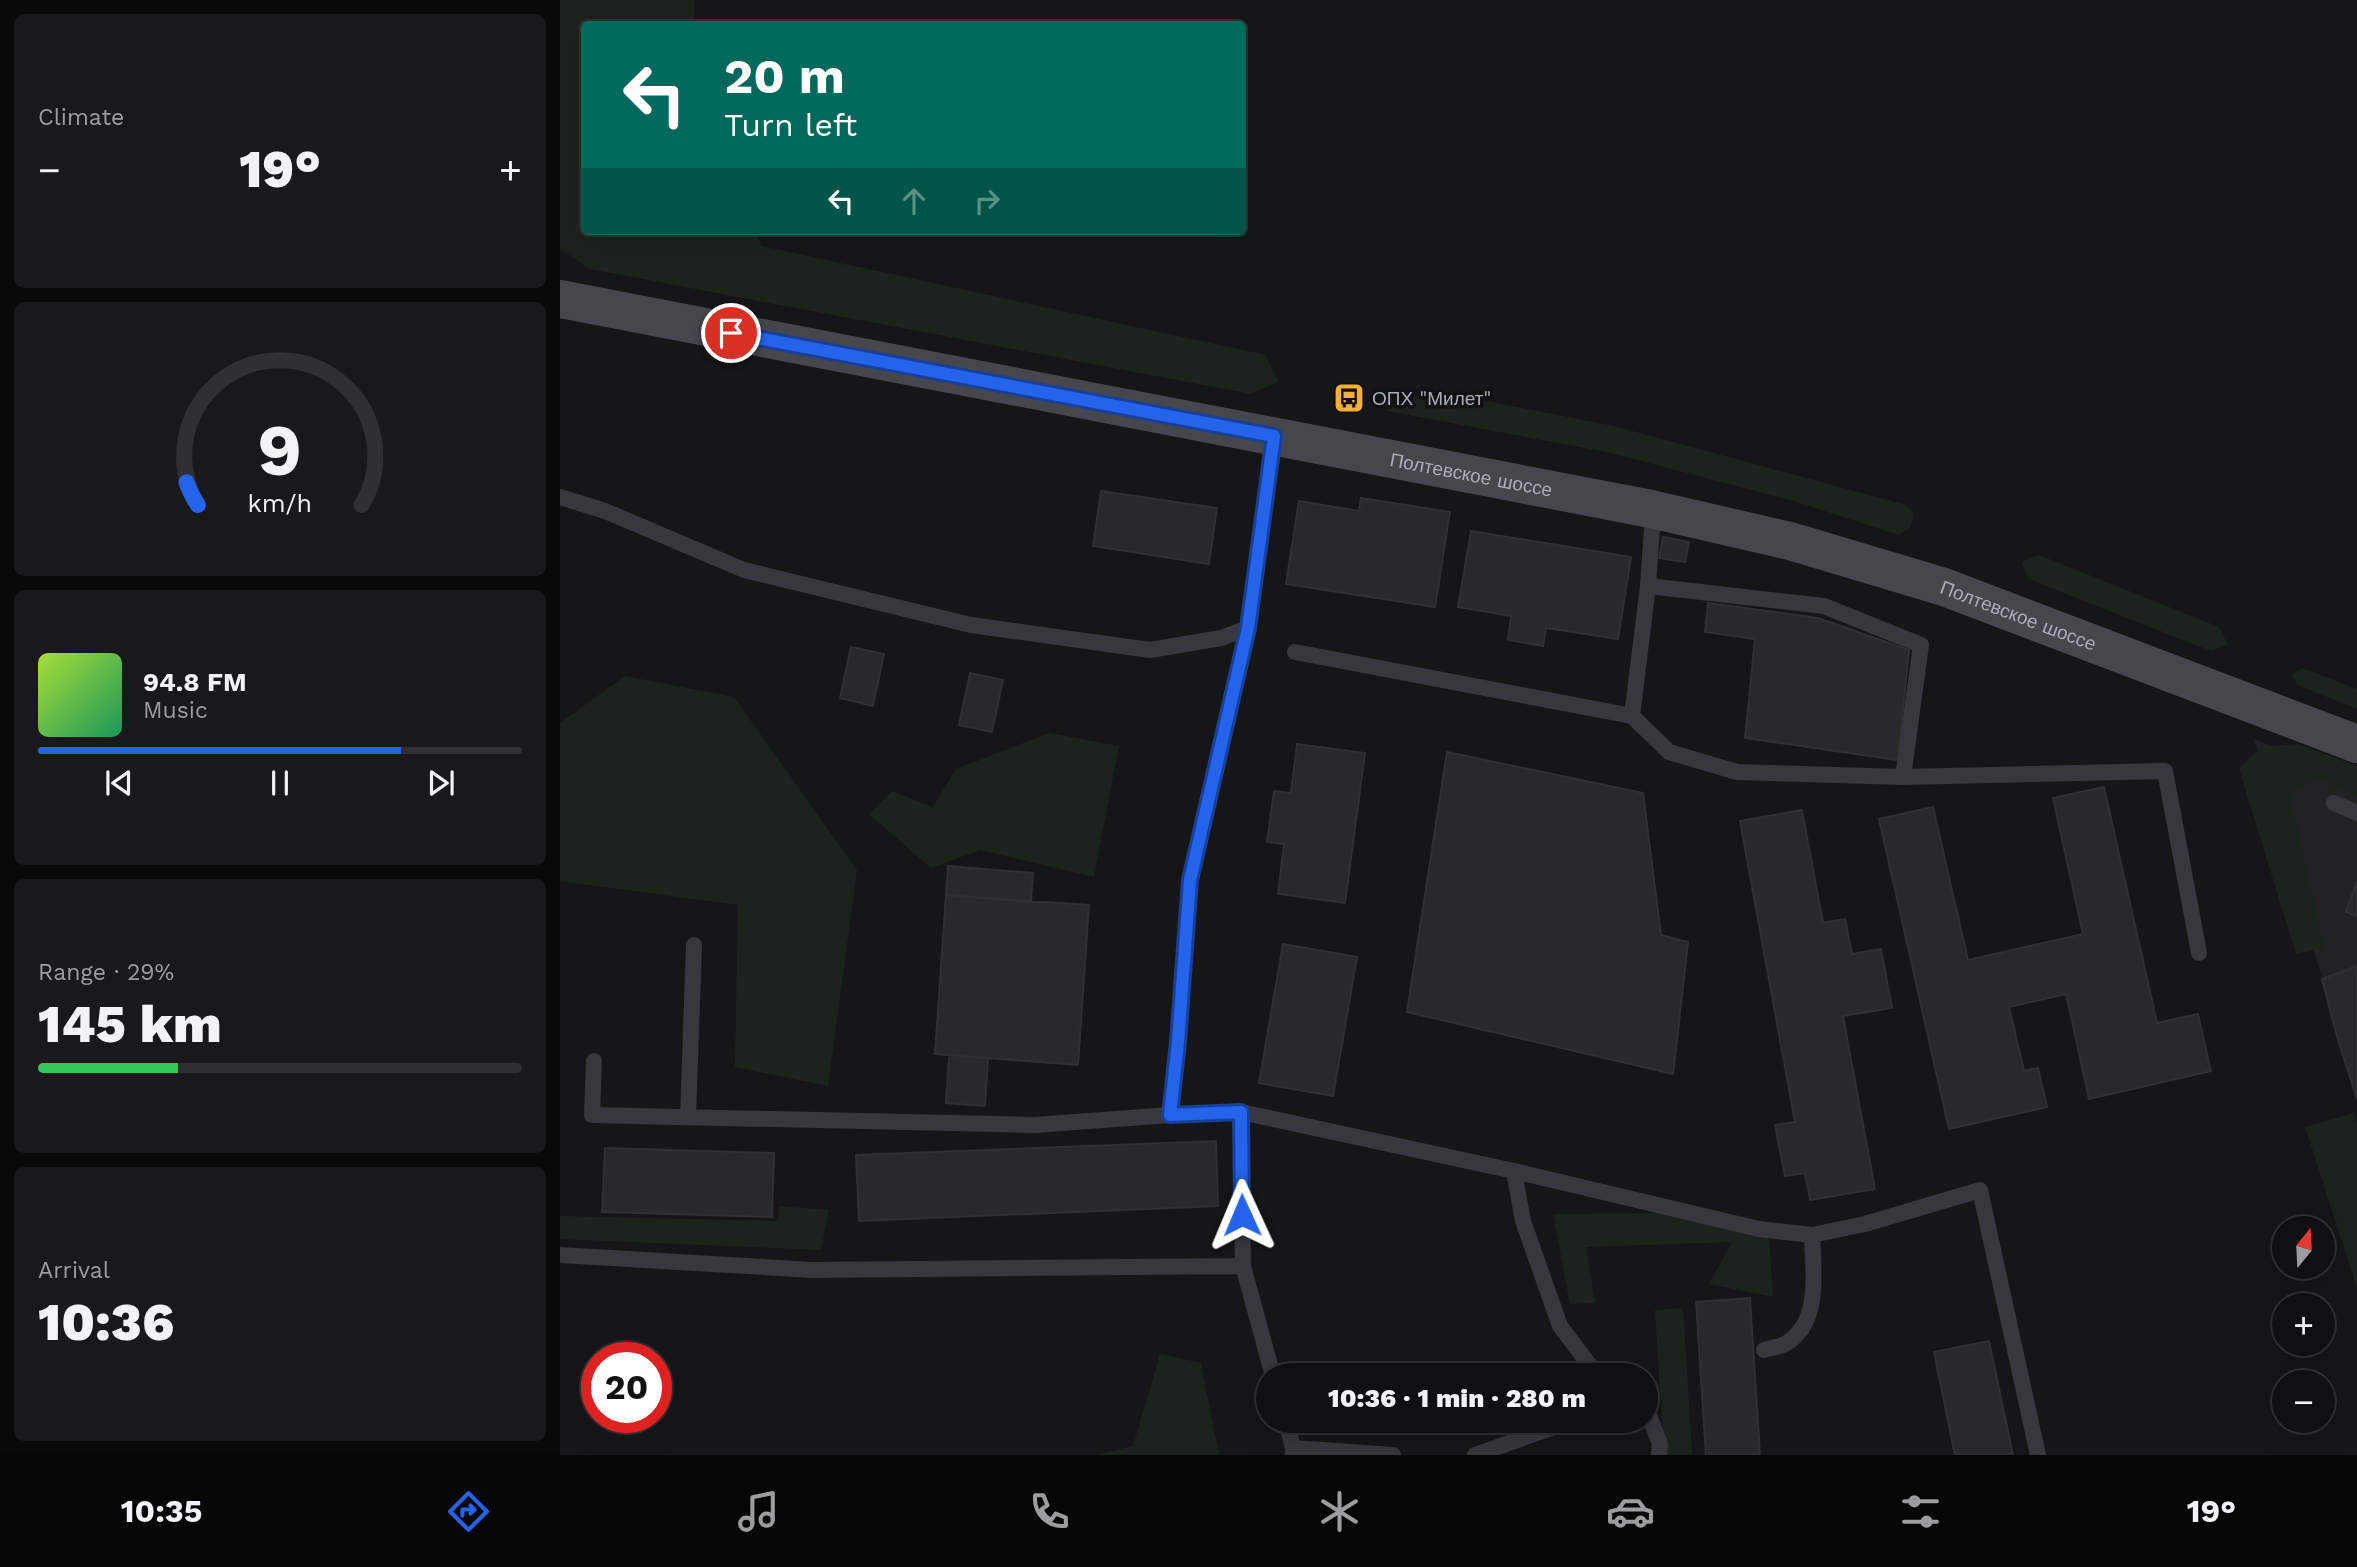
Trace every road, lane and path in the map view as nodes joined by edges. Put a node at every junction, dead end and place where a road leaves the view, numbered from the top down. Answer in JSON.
{"nodes":[{"id":1,"x":560,"y":299,"type":"edge"},
{"id":2,"x":1274,"y":436,"type":"junction"},
{"id":3,"x":560,"y":497,"type":"edge"},
{"id":4,"x":1651,"y":509,"type":"junction"},
{"id":5,"x":1648,"y":586,"type":"junction"},
{"id":6,"x":1248,"y":628,"type":"junction"},
{"id":7,"x":1295,"y":652,"type":"dead end"},
{"id":8,"x":1632,"y":716,"type":"junction"},
{"id":9,"x":2357,"y":744,"type":"edge"},
{"id":10,"x":1903,"y":777,"type":"junction"},
{"id":11,"x":2334,"y":803,"type":"dead end"},
{"id":12,"x":2357,"y":813,"type":"edge"},
{"id":13,"x":694,"y":945,"type":"dead end"},
{"id":14,"x":2199,"y":953,"type":"dead end"},
{"id":15,"x":594,"y":1061,"type":"dead end"},
{"id":16,"x":1241,"y":1112,"type":"junction"},
{"id":17,"x":1170,"y":1115,"type":"junction"},
{"id":18,"x":688,"y":1117,"type":"junction"},
{"id":19,"x":1514,"y":1171,"type":"junction"},
{"id":20,"x":1812,"y":1235,"type":"junction"},
{"id":21,"x":560,"y":1255,"type":"edge"},
{"id":22,"x":1243,"y":1266,"type":"junction"},
{"id":23,"x":1764,"y":1350,"type":"dead end"},
{"id":24,"x":1269,"y":1363,"type":"edge"},
{"id":25,"x":1588,"y":1363,"type":"edge"},
{"id":26,"x":1289,"y":1433,"type":"edge"},
{"id":27,"x":1537,"y":1433,"type":"edge"},
{"id":28,"x":1656,"y":1433,"type":"edge"},
{"id":29,"x":1293,"y":1452,"type":"edge"},
{"id":30,"x":1393,"y":1455,"type":"edge"},
{"id":31,"x":1475,"y":1455,"type":"edge"},
{"id":32,"x":1659,"y":1455,"type":"edge"},
{"id":33,"x":2039,"y":1455,"type":"edge"}],
"edges":[{"from":1,"to":2,"type":"street","name":"Полтевское шоссе"},
{"from":2,"to":4,"type":"street","name":"Полтевское шоссе"},
{"from":2,"to":6,"type":"lane"},
{"from":3,"to":6,"type":"lane"},
{"from":4,"to":5,"type":"lane"},
{"from":4,"to":9,"type":"street","name":"Полтевское шоссе"},
{"from":5,"to":8,"type":"lane"},
{"from":5,"to":10,"type":"lane"},
{"from":6,"to":17,"type":"lane"},
{"from":7,"to":8,"type":"lane"},
{"from":8,"to":10,"type":"lane"},
{"from":10,"to":14,"type":"lane"},
{"from":11,"to":12,"type":"lane"},
{"from":13,"to":18,"type":"lane"},
{"from":15,"to":18,"type":"lane"},
{"from":16,"to":17,"type":"lane"},
{"from":16,"to":19,"type":"lane"},
{"from":16,"to":22,"type":"lane"},
{"from":17,"to":18,"type":"lane"},
{"from":19,"to":20,"type":"lane"},
{"from":19,"to":25,"type":"lane"},
{"from":20,"to":23,"type":"lane"},
{"from":20,"to":33,"type":"lane"},
{"from":21,"to":22,"type":"lane"},
{"from":22,"to":24,"type":"lane"},
{"from":26,"to":29,"type":"lane"},
{"from":27,"to":31,"type":"lane"},
{"from":28,"to":32,"type":"lane"},
{"from":29,"to":30,"type":"lane"}]}
